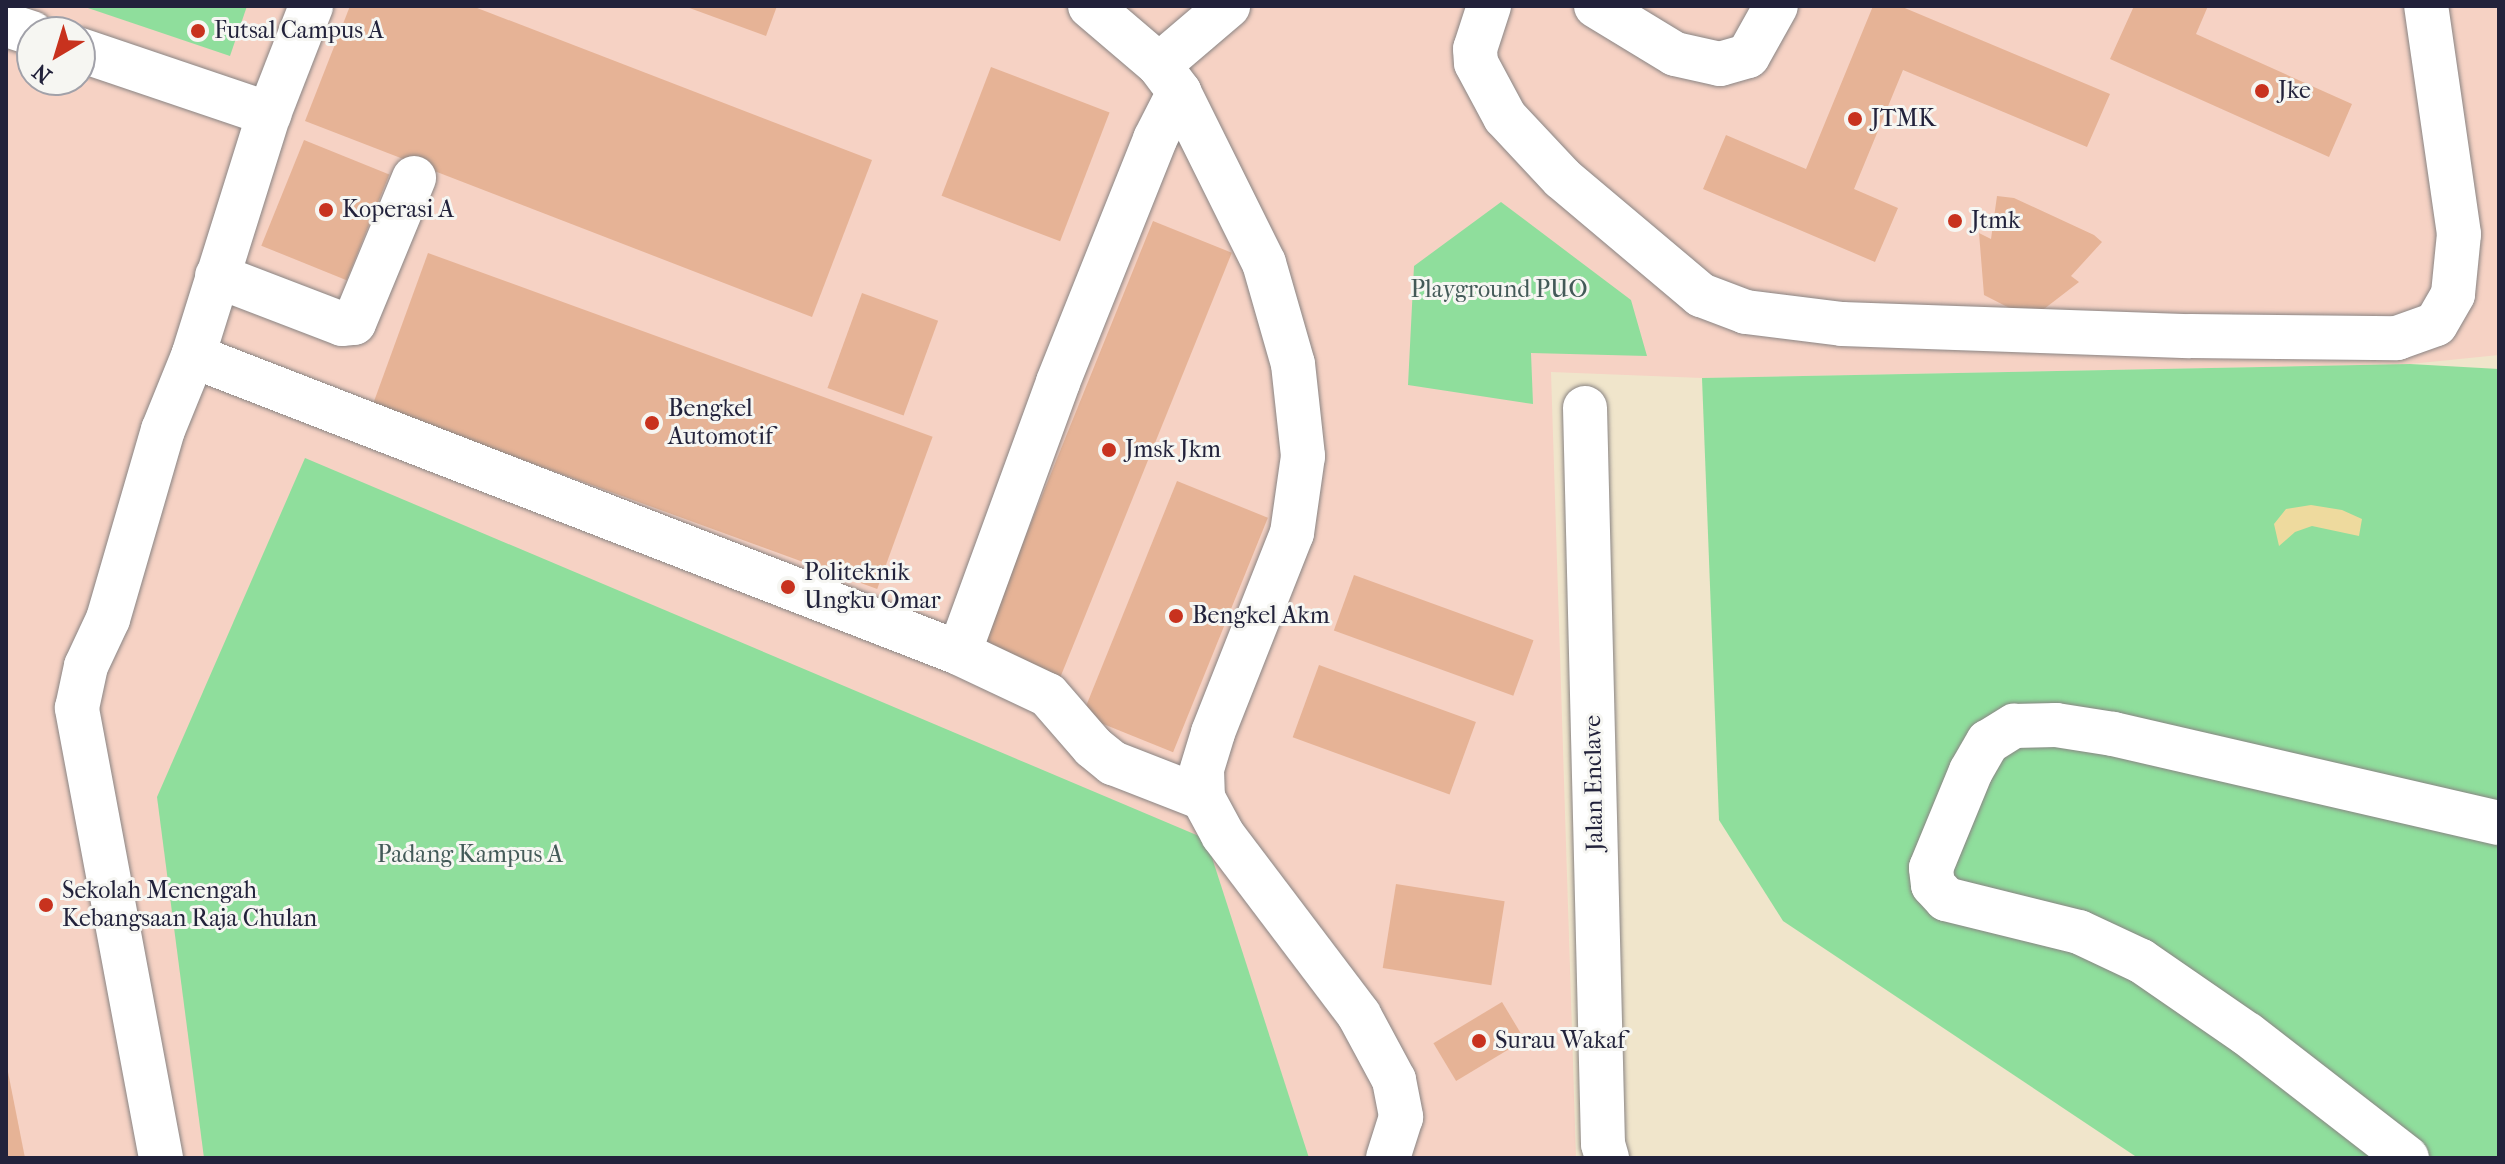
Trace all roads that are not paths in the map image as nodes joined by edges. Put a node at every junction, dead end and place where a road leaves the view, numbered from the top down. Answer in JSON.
{"nodes":[{"id":1,"x":311,"y":6,"type":"edge"},
{"id":2,"x":1090,"y":6,"type":"edge"},
{"id":3,"x":1228,"y":6,"type":"edge"},
{"id":4,"x":1489,"y":6,"type":"edge"},
{"id":5,"x":1596,"y":6,"type":"edge"},
{"id":6,"x":1776,"y":6,"type":"edge"},
{"id":7,"x":2426,"y":6,"type":"edge"},
{"id":8,"x":96,"y":55,"type":"edge"},
{"id":9,"x":1169,"y":78,"type":"junction"},
{"id":10,"x":269,"y":114,"type":"junction"},
{"id":11,"x":414,"y":178,"type":"dead end"},
{"id":12,"x":217,"y":276,"type":"junction"},
{"id":13,"x":193,"y":356,"type":"junction"},
{"id":14,"x":1585,"y":408,"type":"dead end"},
{"id":15,"x":959,"y":653,"type":"junction"},
{"id":16,"x":1203,"y":798,"type":"junction"},
{"id":17,"x":2499,"y":823,"type":"edge"},
{"id":18,"x":161,"y":1158,"type":"edge"},
{"id":19,"x":1388,"y":1158,"type":"edge"},
{"id":20,"x":1607,"y":1158,"type":"edge"},
{"id":21,"x":2407,"y":1158,"type":"edge"}],
"edges":[{"from":1,"to":10,"type":"street"},
{"from":2,"to":9,"type":"street"},
{"from":3,"to":9,"type":"street"},
{"from":4,"to":7,"type":"street"},
{"from":5,"to":6,"type":"street"},
{"from":8,"to":10,"type":"street"},
{"from":9,"to":15,"type":"street"},
{"from":9,"to":16,"type":"street"},
{"from":10,"to":12,"type":"street"},
{"from":11,"to":12,"type":"street"},
{"from":12,"to":13,"type":"street"},
{"from":13,"to":15,"type":"street"},
{"from":13,"to":18,"type":"street"},
{"from":14,"to":20,"type":"street","name":"Jalan Enclave"},
{"from":15,"to":16,"type":"street"},
{"from":16,"to":19,"type":"street"},
{"from":17,"to":21,"type":"street"}]}
